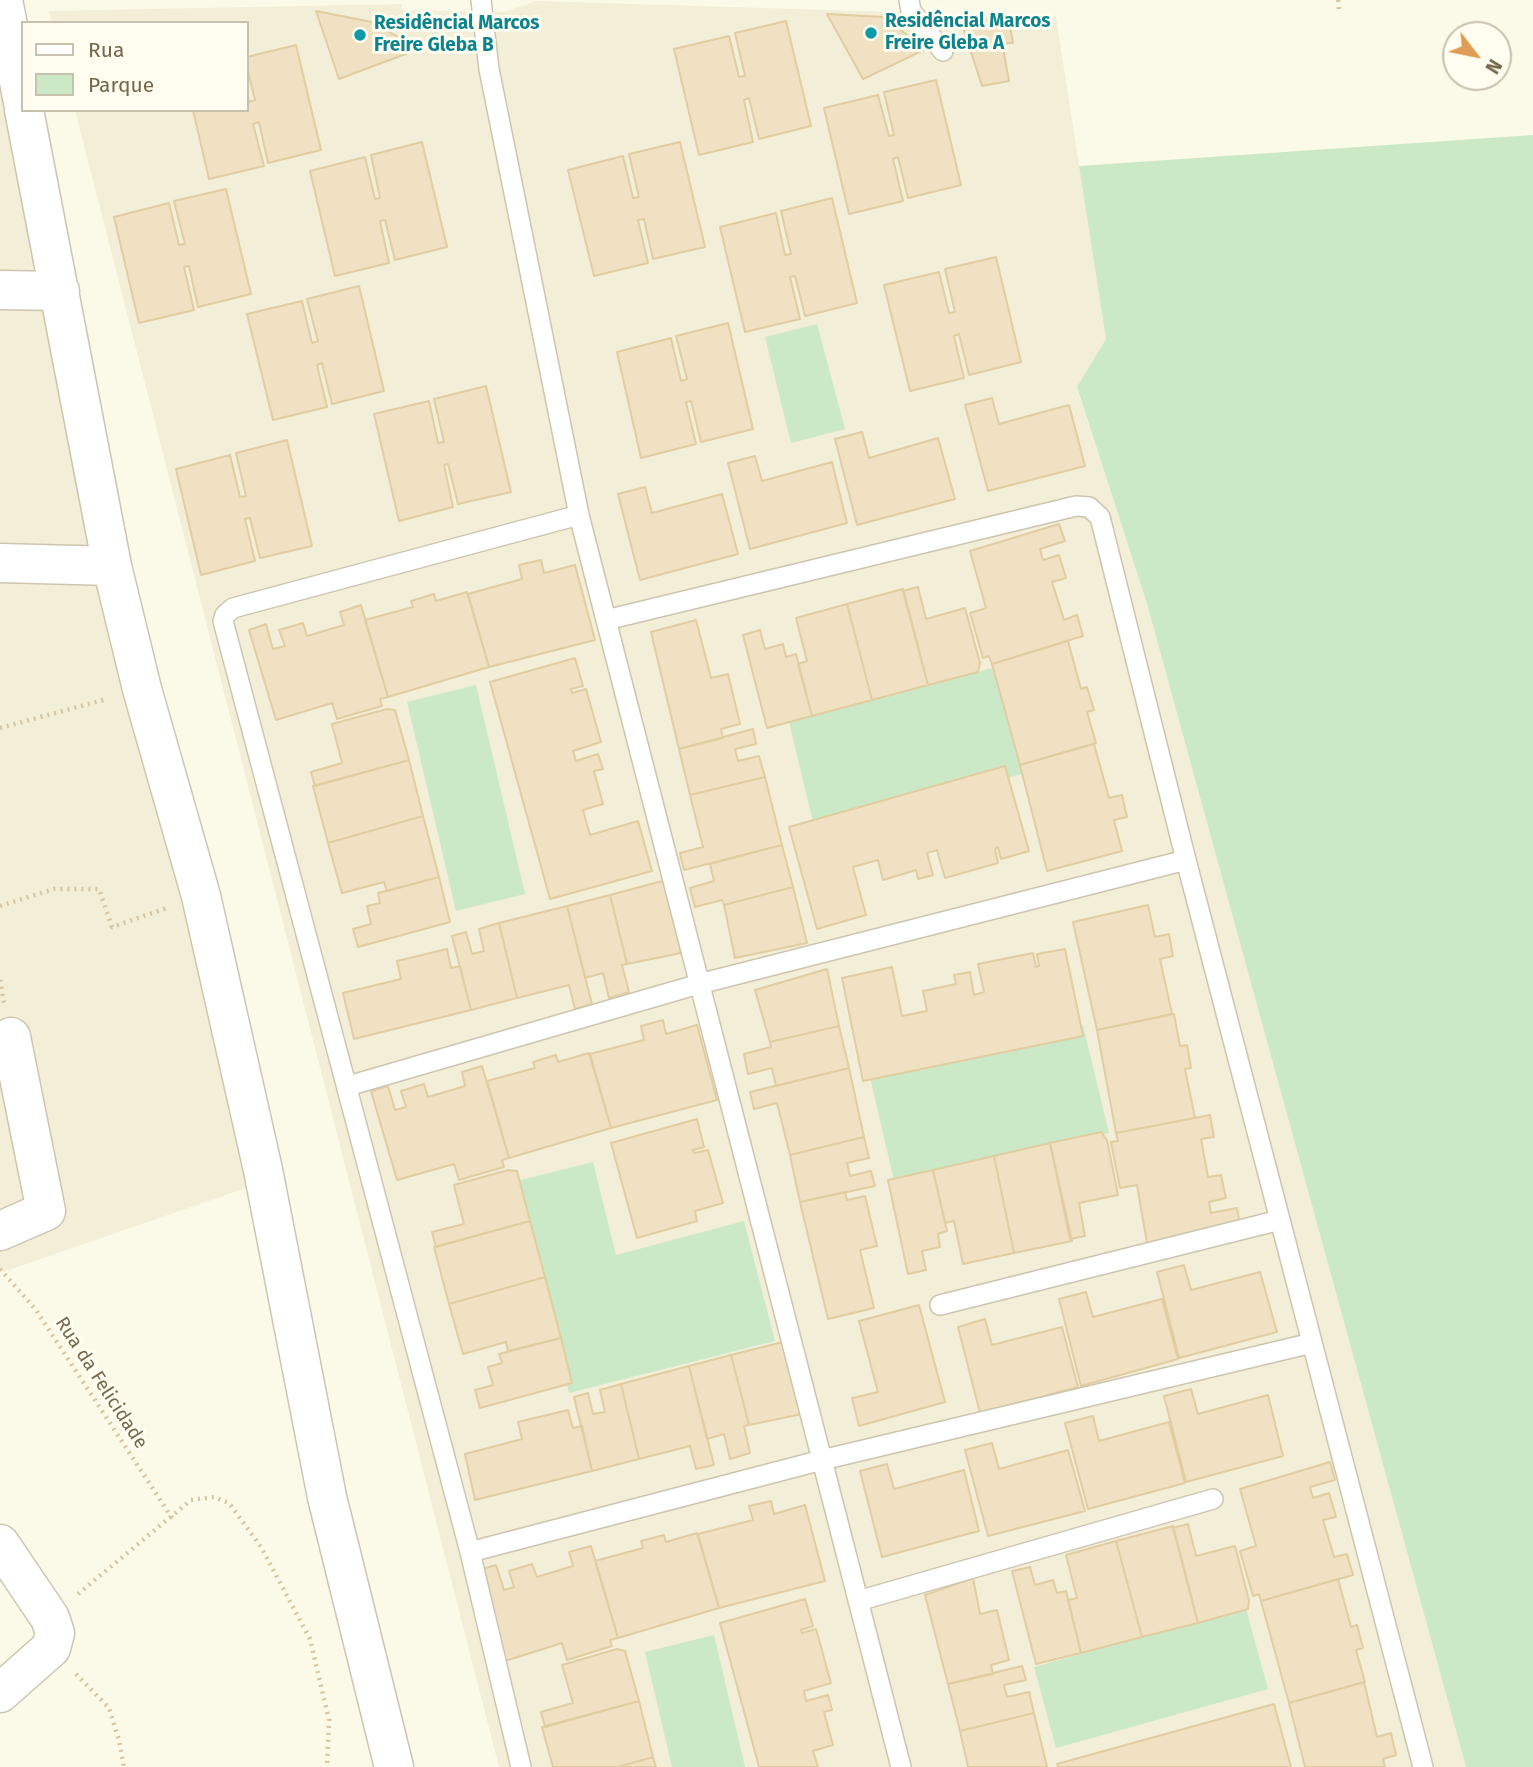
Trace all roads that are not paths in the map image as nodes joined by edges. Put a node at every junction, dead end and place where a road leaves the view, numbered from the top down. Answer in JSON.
{"nodes":[{"id":1,"x":3,"y":0,"type":"edge"},
{"id":2,"x":481,"y":0,"type":"edge"},
{"id":3,"x":909,"y":0,"type":"edge"},
{"id":4,"x":943,"y":51,"type":"dead end"},
{"id":5,"x":21,"y":92,"type":"edge"},
{"id":6,"x":24,"y":112,"type":"edge"},
{"id":7,"x":0,"y":290,"type":"edge"},
{"id":8,"x":60,"y":291,"type":"junction"},
{"id":9,"x":579,"y":515,"type":"junction"},
{"id":10,"x":0,"y":563,"type":"edge"},
{"id":11,"x":112,"y":566,"type":"junction"},
{"id":12,"x":606,"y":620,"type":"junction"},
{"id":13,"x":1186,"y":860,"type":"junction"},
{"id":14,"x":699,"y":984,"type":"junction"},
{"id":15,"x":11,"y":1037,"type":"dead end"},
{"id":16,"x":348,"y":1086,"type":"junction"},
{"id":17,"x":1280,"y":1220,"type":"junction"},
{"id":18,"x":0,"y":1231,"type":"edge"},
{"id":19,"x":940,"y":1305,"type":"dead end"},
{"id":20,"x":1312,"y":1343,"type":"junction"},
{"id":21,"x":822,"y":1460,"type":"junction"},
{"id":22,"x":1213,"y":1499,"type":"dead end"},
{"id":23,"x":0,"y":1545,"type":"edge"},
{"id":24,"x":470,"y":1552,"type":"junction"},
{"id":25,"x":858,"y":1601,"type":"junction"},
{"id":26,"x":0,"y":1693,"type":"edge"},
{"id":27,"x":394,"y":1767,"type":"edge"},
{"id":28,"x":521,"y":1767,"type":"edge"},
{"id":29,"x":901,"y":1767,"type":"edge"},
{"id":30,"x":1423,"y":1767,"type":"edge"}],
"edges":[{"from":1,"to":5,"type":"street"},
{"from":2,"to":9,"type":"lane"},
{"from":3,"to":4,"type":"lane"},
{"from":6,"to":8,"type":"street"},
{"from":7,"to":8,"type":"street"},
{"from":8,"to":11,"type":"street"},
{"from":9,"to":12,"type":"lane"},
{"from":9,"to":16,"type":"lane"},
{"from":10,"to":11,"type":"street"},
{"from":11,"to":27,"type":"street"},
{"from":12,"to":13,"type":"lane"},
{"from":12,"to":14,"type":"lane"},
{"from":13,"to":14,"type":"lane"},
{"from":13,"to":17,"type":"lane"},
{"from":14,"to":16,"type":"lane"},
{"from":14,"to":21,"type":"lane"},
{"from":15,"to":18,"type":"street"},
{"from":16,"to":24,"type":"lane"},
{"from":17,"to":19,"type":"lane"},
{"from":17,"to":20,"type":"lane"},
{"from":20,"to":21,"type":"lane"},
{"from":20,"to":30,"type":"lane"},
{"from":21,"to":24,"type":"lane"},
{"from":21,"to":25,"type":"lane"},
{"from":22,"to":25,"type":"lane"},
{"from":23,"to":26,"type":"street"},
{"from":24,"to":28,"type":"lane"},
{"from":25,"to":29,"type":"lane"}]}
